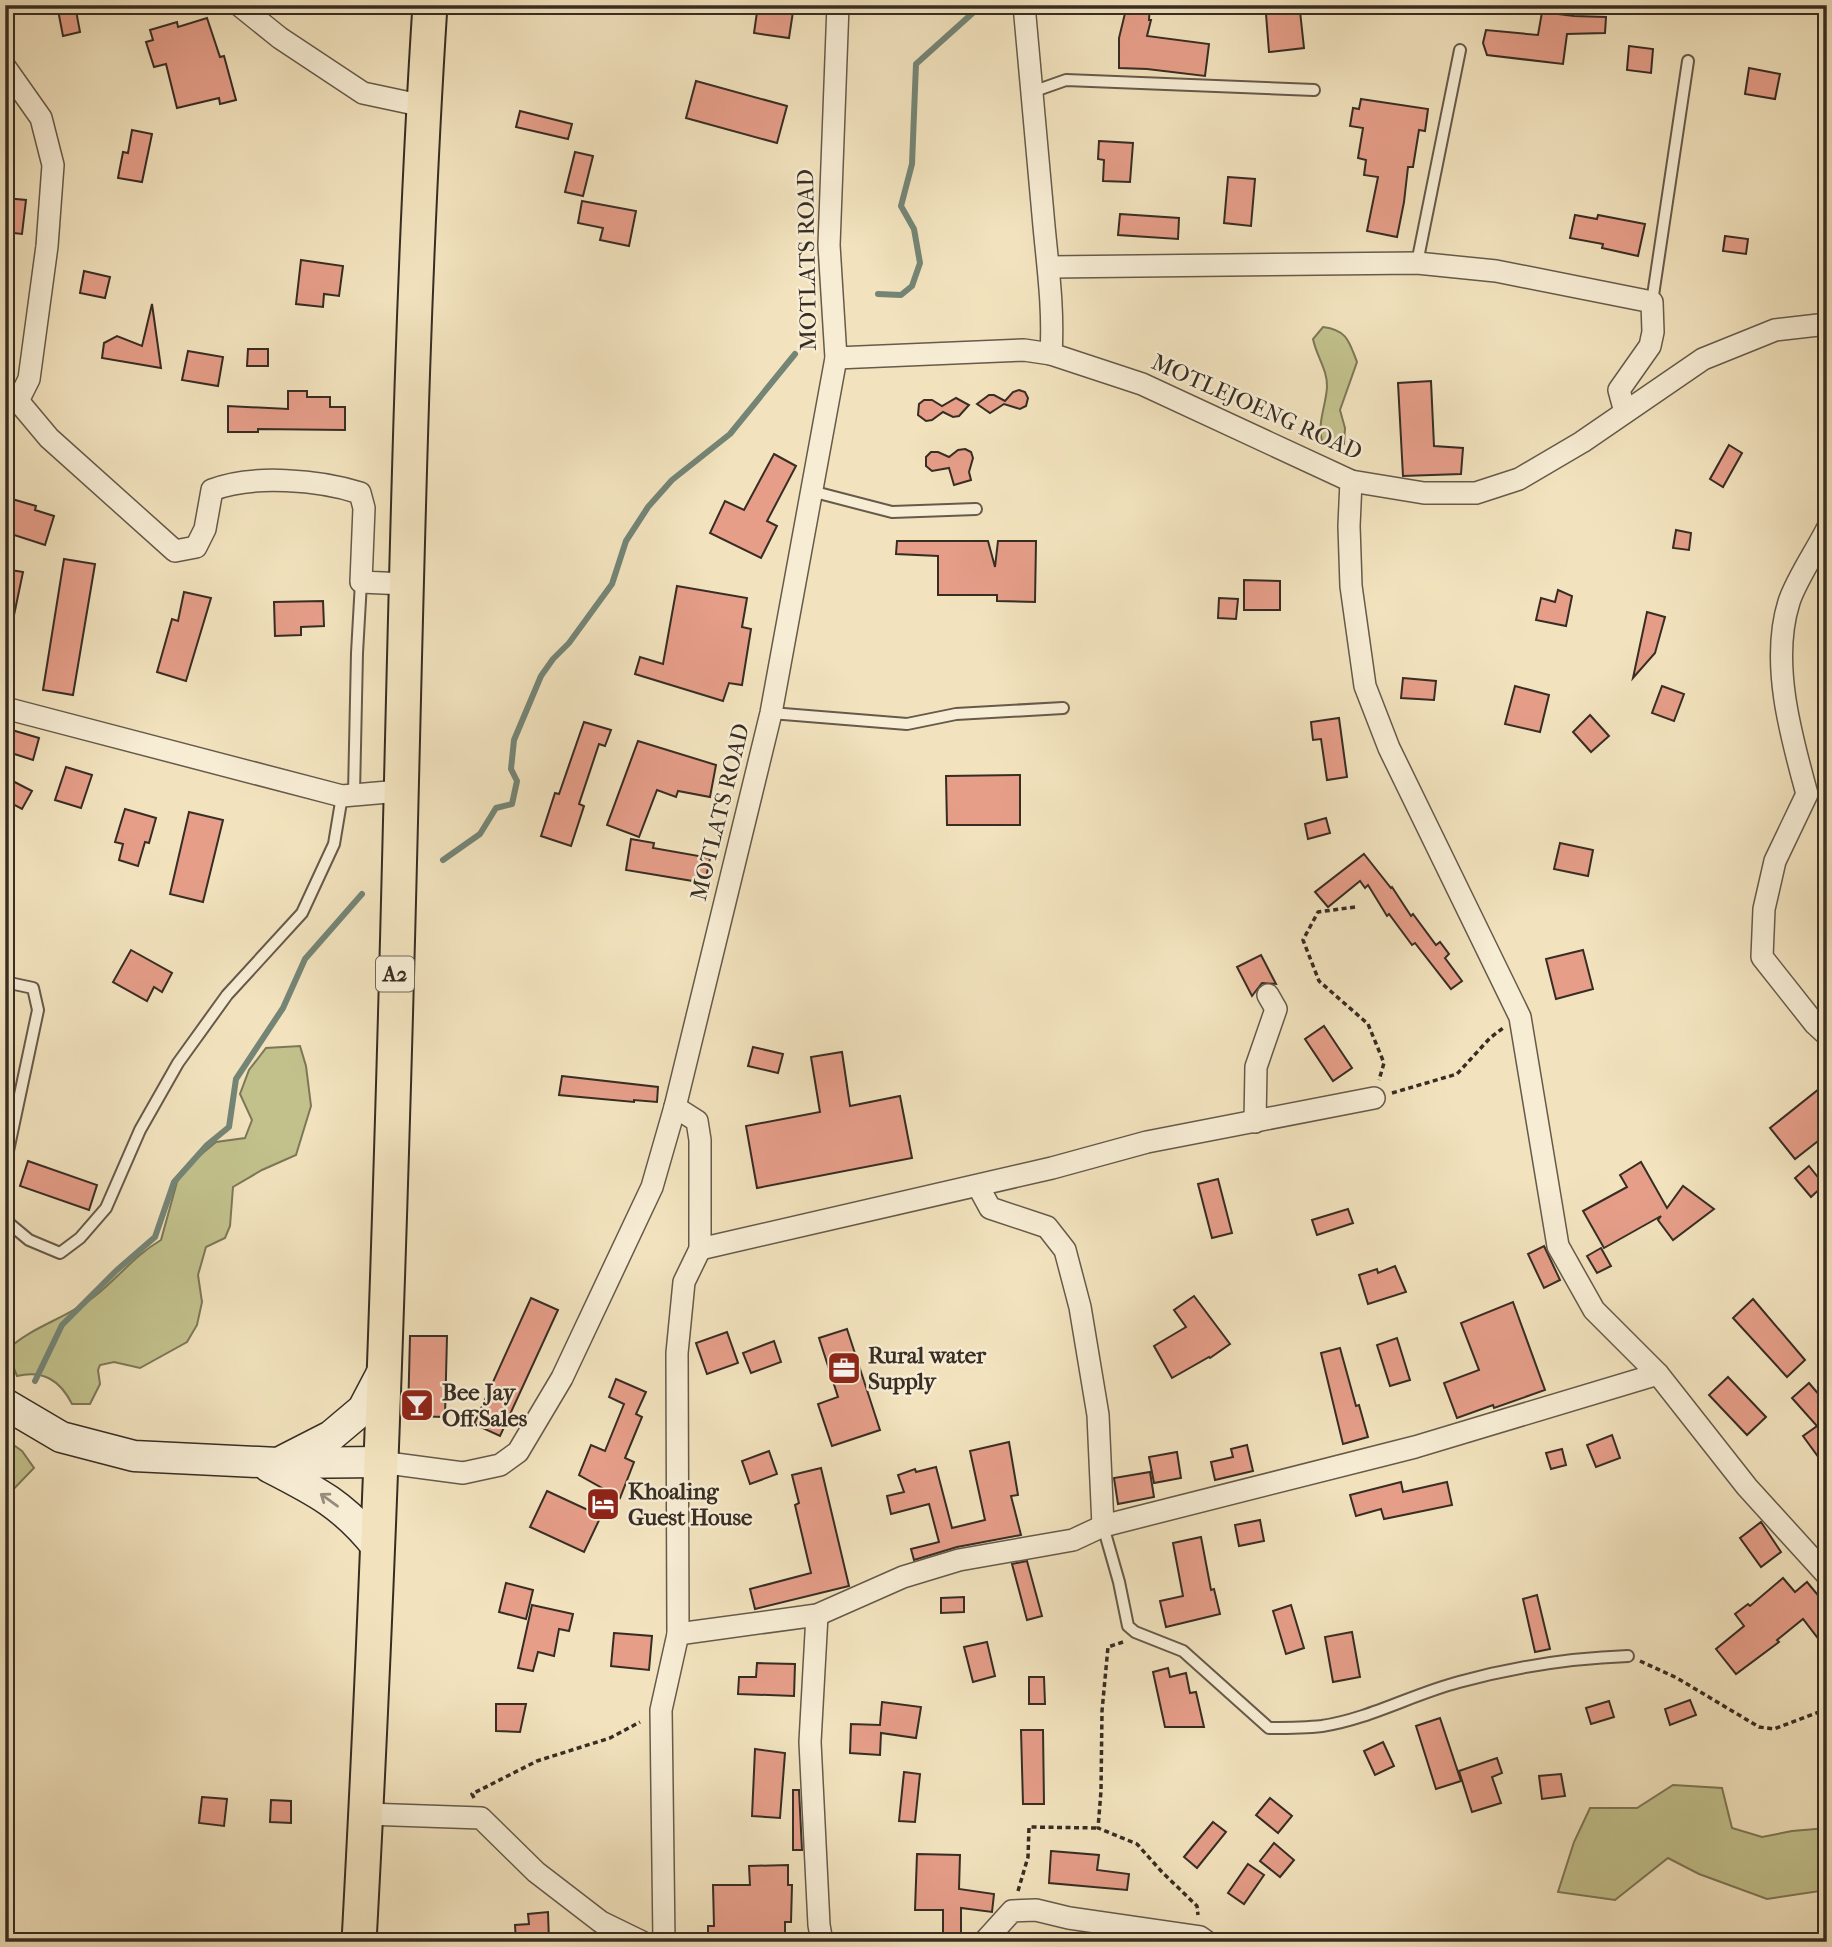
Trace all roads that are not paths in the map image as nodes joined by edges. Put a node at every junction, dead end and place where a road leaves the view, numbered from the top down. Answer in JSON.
{"nodes":[{"id":1,"x":239,"y":5,"type":"edge"},
{"id":2,"x":430,"y":5,"type":"edge"},
{"id":3,"x":838,"y":5,"type":"edge"},
{"id":4,"x":1024,"y":5,"type":"edge"},
{"id":5,"x":1461,"y":50,"type":"dead end"},
{"id":6,"x":1688,"y":61,"type":"dead end"},
{"id":7,"x":5,"y":67,"type":"edge"},
{"id":8,"x":12,"y":86,"type":"edge"},
{"id":9,"x":1314,"y":89,"type":"dead end"},
{"id":10,"x":1032,"y":92,"type":"junction"},
{"id":11,"x":424,"y":106,"type":"junction"},
{"id":12,"x":1417,"y":263,"type":"junction"},
{"id":13,"x":1050,"y":267,"type":"junction"},
{"id":14,"x":1652,"y":302,"type":"junction"},
{"id":15,"x":1827,"y":324,"type":"edge"},
{"id":16,"x":1051,"y":354,"type":"junction"},
{"id":17,"x":836,"y":358,"type":"junction"},
{"id":18,"x":12,"y":403,"type":"edge"},
{"id":19,"x":1625,"y":412,"type":"junction"},
{"id":20,"x":1351,"y":481,"type":"junction"},
{"id":21,"x":811,"y":491,"type":"junction"},
{"id":22,"x":976,"y":509,"type":"dead end"},
{"id":23,"x":1827,"y":529,"type":"edge"},
{"id":24,"x":361,"y":582,"type":"junction"},
{"id":25,"x":405,"y":584,"type":"junction"},
{"id":26,"x":5,"y":708,"type":"edge"},
{"id":27,"x":1063,"y":708,"type":"dead end"},
{"id":28,"x":771,"y":713,"type":"junction"},
{"id":29,"x":400,"y":791,"type":"junction"},
{"id":30,"x":348,"y":794,"type":"junction"},
{"id":31,"x":5,"y":982,"type":"edge"},
{"id":32,"x":1268,"y":995,"type":"dead end"},
{"id":33,"x":1827,"y":1035,"type":"edge"},
{"id":34,"x":1374,"y":1098,"type":"road end"},
{"id":35,"x":675,"y":1108,"type":"junction"},
{"id":36,"x":1255,"y":1122,"type":"junction"},
{"id":37,"x":5,"y":1165,"type":"edge"},
{"id":38,"x":978,"y":1186,"type":"junction"},
{"id":39,"x":5,"y":1220,"type":"edge"},
{"id":40,"x":700,"y":1249,"type":"junction"},
{"id":41,"x":384,"y":1369,"type":"junction"},
{"id":42,"x":1658,"y":1374,"type":"junction"},
{"id":43,"x":5,"y":1404,"type":"edge"},
{"id":44,"x":380,"y":1462,"type":"junction"},
{"id":45,"x":269,"y":1463,"type":"junction"},
{"id":46,"x":1103,"y":1526,"type":"junction"},
{"id":47,"x":377,"y":1547,"type":"junction"},
{"id":48,"x":1827,"y":1575,"type":"edge"},
{"id":49,"x":817,"y":1615,"type":"junction"},
{"id":50,"x":678,"y":1634,"type":"junction"},
{"id":51,"x":1628,"y":1657,"type":"road end"},
{"id":52,"x":366,"y":1814,"type":"junction"},
{"id":53,"x":1204,"y":1939,"type":"edge"},
{"id":54,"x":359,"y":1942,"type":"edge"},
{"id":55,"x":642,"y":1942,"type":"edge"},
{"id":56,"x":664,"y":1942,"type":"edge"},
{"id":57,"x":822,"y":1942,"type":"edge"},
{"id":58,"x":984,"y":1942,"type":"edge"}],
"edges":[{"from":1,"to":11,"type":"street"},
{"from":2,"to":11,"type":"main road","number":"A2"},
{"from":3,"to":17,"type":"street","name":"MOTLATS ROAD"},
{"from":4,"to":10,"type":"street"},
{"from":5,"to":12,"type":"lane"},
{"from":6,"to":14,"type":"lane"},
{"from":7,"to":8,"type":"street"},
{"from":8,"to":18,"type":"street"},
{"from":9,"to":10,"type":"lane"},
{"from":10,"to":13,"type":"street"},
{"from":11,"to":25,"type":"main road","number":"A2"},
{"from":12,"to":13,"type":"street"},
{"from":12,"to":14,"type":"street"},
{"from":13,"to":16,"type":"street"},
{"from":14,"to":19,"type":"street"},
{"from":15,"to":19,"type":"street","name":"MOTLEJOENG ROAD"},
{"from":16,"to":17,"type":"street","name":"MOTLEJOENG ROAD"},
{"from":16,"to":20,"type":"street","name":"MOTLEJOENG ROAD"},
{"from":17,"to":21,"type":"street","name":"MOTLATS ROAD"},
{"from":18,"to":24,"type":"street"},
{"from":19,"to":20,"type":"street","name":"MOTLEJOENG ROAD"},
{"from":20,"to":42,"type":"street"},
{"from":21,"to":22,"type":"lane"},
{"from":21,"to":28,"type":"street","name":"MOTLATS ROAD"},
{"from":23,"to":33,"type":"street"},
{"from":24,"to":25,"type":"street"},
{"from":24,"to":30,"type":"lane"},
{"from":25,"to":29,"type":"main road","number":"A2"},
{"from":26,"to":30,"type":"street"},
{"from":27,"to":28,"type":"lane"},
{"from":28,"to":35,"type":"street","name":"MOTLATS ROAD"},
{"from":29,"to":30,"type":"street"},
{"from":29,"to":41,"type":"main road","number":"A2"},
{"from":30,"to":39,"type":"lane"},
{"from":31,"to":37,"type":"lane"},
{"from":32,"to":36,"type":"street"},
{"from":34,"to":36,"type":"street"},
{"from":35,"to":40,"type":"street"},
{"from":35,"to":44,"type":"street","name":"MOTLATS ROAD"},
{"from":36,"to":38,"type":"street"},
{"from":38,"to":40,"type":"street"},
{"from":38,"to":46,"type":"street"},
{"from":40,"to":50,"type":"street"},
{"from":41,"to":44,"type":"main road","number":"A2"},
{"from":41,"to":45,"type":"main road"},
{"from":42,"to":46,"type":"street"},
{"from":42,"to":48,"type":"street"},
{"from":43,"to":45,"type":"main road"},
{"from":44,"to":45,"type":"main road"},
{"from":44,"to":47,"type":"main road","number":"A2"},
{"from":47,"to":45,"type":"main road","one_way":true},
{"from":46,"to":49,"type":"street"},
{"from":46,"to":51,"type":"lane"},
{"from":47,"to":52,"type":"main road","number":"A2"},
{"from":49,"to":50,"type":"street"},
{"from":49,"to":57,"type":"street"},
{"from":50,"to":56,"type":"street"},
{"from":52,"to":54,"type":"main road","number":"A2"},
{"from":52,"to":55,"type":"street"},
{"from":53,"to":58,"type":"street"}]}
